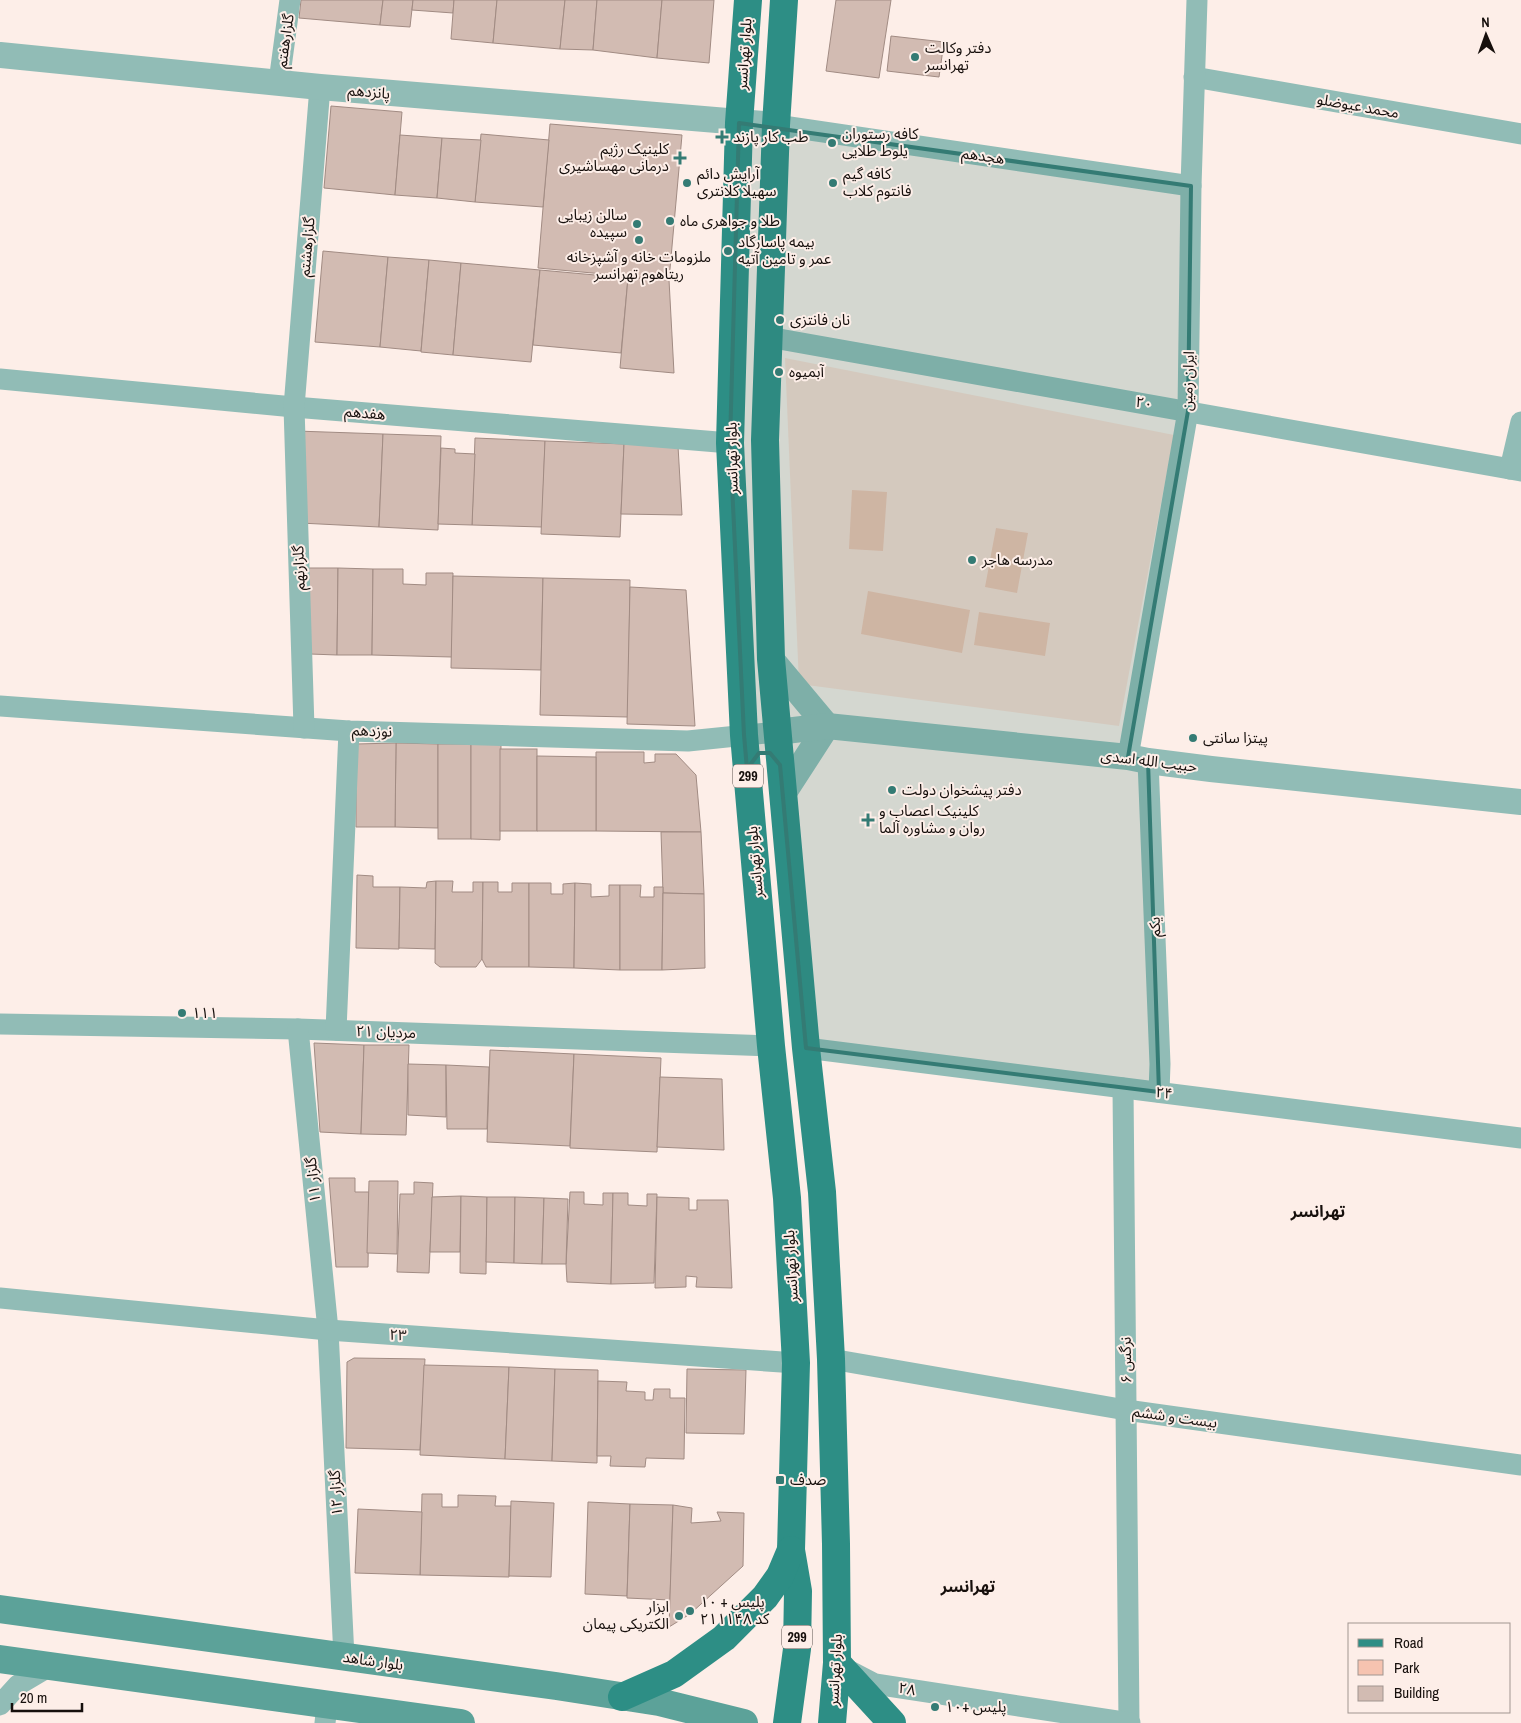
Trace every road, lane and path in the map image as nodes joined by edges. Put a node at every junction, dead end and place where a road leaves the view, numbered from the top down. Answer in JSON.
{"nodes":[{"id":1,"x":290,"y":0,"type":"edge"},
{"id":2,"x":748,"y":0,"type":"edge"},
{"id":3,"x":784,"y":0,"type":"edge"},
{"id":4,"x":1197,"y":0,"type":"edge"},
{"id":5,"x":0,"y":55,"type":"edge"},
{"id":6,"x":1194,"y":77,"type":"junction"},
{"id":7,"x":279,"y":82,"type":"junction"},
{"id":8,"x":320,"y":87,"type":"junction"},
{"id":9,"x":739,"y":123,"type":"junction"},
{"id":10,"x":776,"y":125,"type":"junction"},
{"id":11,"x":1521,"y":134,"type":"edge"},
{"id":12,"x":1191,"y":186,"type":"junction"},
{"id":13,"x":768,"y":337,"type":"junction"},
{"id":14,"x":0,"y":379,"type":"edge"},
{"id":15,"x":294,"y":407,"type":"junction"},
{"id":16,"x":1188,"y":411,"type":"junction"},
{"id":17,"x":1521,"y":422,"type":"edge"},
{"id":18,"x":730,"y":443,"type":"junction"},
{"id":19,"x":1515,"y":470,"type":"edge"},
{"id":20,"x":771,"y":659,"type":"junction"},
{"id":21,"x":774,"y":694,"type":"junction"},
{"id":22,"x":742,"y":695,"type":"junction"},
{"id":23,"x":0,"y":706,"type":"edge"},
{"id":24,"x":827,"y":726,"type":"junction"},
{"id":25,"x":304,"y":728,"type":"junction"},
{"id":26,"x":349,"y":731,"type":"junction"},
{"id":27,"x":777,"y":732,"type":"junction"},
{"id":28,"x":744,"y":735,"type":"junction"},
{"id":29,"x":1138,"y":759,"type":"junction"},
{"id":30,"x":780,"y":765,"type":"junction"},
{"id":31,"x":747,"y":770,"type":"junction"},
{"id":32,"x":783,"y":794,"type":"junction"},
{"id":33,"x":1521,"y":802,"type":"edge"},
{"id":34,"x":0,"y":1024,"type":"edge"},
{"id":35,"x":298,"y":1029,"type":"junction"},
{"id":36,"x":336,"y":1030,"type":"junction"},
{"id":37,"x":771,"y":1046,"type":"junction"},
{"id":38,"x":806,"y":1048,"type":"junction"},
{"id":39,"x":1123,"y":1088,"type":"junction"},
{"id":40,"x":1159,"y":1092,"type":"junction"},
{"id":41,"x":1521,"y":1138,"type":"edge"},
{"id":42,"x":0,"y":1298,"type":"edge"},
{"id":43,"x":328,"y":1330,"type":"junction"},
{"id":44,"x":831,"y":1359,"type":"junction"},
{"id":45,"x":796,"y":1363,"type":"junction"},
{"id":46,"x":1126,"y":1410,"type":"junction"},
{"id":47,"x":1521,"y":1465,"type":"edge"},
{"id":48,"x":791,"y":1550,"type":"junction"},
{"id":49,"x":0,"y":1609,"type":"edge"},
{"id":50,"x":344,"y":1657,"type":"junction"},
{"id":51,"x":0,"y":1659,"type":"edge"},
{"id":52,"x":837,"y":1663,"type":"junction"},
{"id":53,"x":50,"y":1666,"type":"junction"},
{"id":54,"x":622,"y":1697,"type":"junction"},
{"id":55,"x":0,"y":1705,"type":"edge"},
{"id":56,"x":656,"y":1713,"type":"edge"},
{"id":57,"x":326,"y":1714,"type":"edge"},
{"id":58,"x":460,"y":1723,"type":"edge"},
{"id":59,"x":744,"y":1723,"type":"edge"},
{"id":60,"x":787,"y":1723,"type":"edge"},
{"id":61,"x":832,"y":1723,"type":"edge"},
{"id":62,"x":892,"y":1723,"type":"edge"},
{"id":63,"x":1130,"y":1723,"type":"edge"}],
"edges":[{"from":1,"to":7,"type":"street","name":"گلزارهفتم"},
{"from":2,"to":9,"type":"main road","name":"بلوار تهرانسر","number":"299"},
{"from":3,"to":10,"type":"main road","name":"بلوار تهرانسر"},
{"from":4,"to":6,"type":"street","name":"ایران زمین"},
{"from":5,"to":7,"type":"street","name":"پانزدهم"},
{"from":6,"to":11,"type":"street","name":"محمد عیوضلو"},
{"from":6,"to":12,"type":"street","name":"ایران زمین"},
{"from":7,"to":8,"type":"street","name":"پانزدهم"},
{"from":8,"to":9,"type":"street","name":"پانزدهم"},
{"from":8,"to":15,"type":"street","name":"گلزارهشتم"},
{"from":9,"to":10,"type":"street","name":"پانزدهم"},
{"from":9,"to":18,"type":"main road","name":"بلوار تهرانسر","number":"299"},
{"from":10,"to":12,"type":"street","name":"هجدهم"},
{"from":10,"to":13,"type":"main road","name":"بلوار تهرانسر"},
{"from":12,"to":16,"type":"street","name":"ایران زمین"},
{"from":13,"to":16,"type":"street","name":"۲۰"},
{"from":13,"to":20,"type":"main road","name":"بلوار تهرانسر"},
{"from":14,"to":15,"type":"street","name":"هفدهم"},
{"from":15,"to":18,"type":"street","name":"هفدهم"},
{"from":15,"to":25,"type":"street","name":"گلزارنهم"},
{"from":16,"to":19,"type":"street","name":"۲۰"},
{"from":16,"to":29,"type":"street","name":"ایران زمین"},
{"from":17,"to":19,"type":"street"},
{"from":18,"to":22,"type":"main road","name":"بلوار تهرانسر","number":"299"},
{"from":20,"to":21,"type":"main road","name":"بلوار تهرانسر"},
{"from":20,"to":24,"type":"street"},
{"from":21,"to":22,"type":"main road"},
{"from":21,"to":27,"type":"main road","name":"بلوار تهرانسر"},
{"from":22,"to":28,"type":"main road","name":"بلوار تهرانسر","number":"299"},
{"from":23,"to":25,"type":"street","name":"نوزدهم"},
{"from":24,"to":27,"type":"street","name":"حبیب الله اسدی"},
{"from":24,"to":29,"type":"street","name":"حبیب الله اسدی"},
{"from":24,"to":32,"type":"street"},
{"from":25,"to":26,"type":"street","name":"نوزدهم"},
{"from":26,"to":28,"type":"street","name":"نوزدهم"},
{"from":26,"to":36,"type":"street"},
{"from":27,"to":28,"type":"street","name":"نوزدهم"},
{"from":27,"to":30,"type":"main road","name":"بلوار تهرانسر"},
{"from":28,"to":31,"type":"main road","name":"بلوار تهرانسر","number":"299"},
{"from":29,"to":33,"type":"street","name":"حبیب الله اسدی"},
{"from":29,"to":40,"type":"street","name":"یکم"},
{"from":30,"to":31,"type":"main road"},
{"from":30,"to":32,"type":"main road","name":"بلوار تهرانسر"},
{"from":31,"to":37,"type":"main road","name":"بلوار تهرانسر","number":"299"},
{"from":32,"to":38,"type":"main road","name":"بلوار تهرانسر"},
{"from":34,"to":35,"type":"street","name":"۲۱ مردیان"},
{"from":35,"to":36,"type":"street","name":"۲۱ مردیان"},
{"from":35,"to":43,"type":"street","name":"گلزار ۱۱"},
{"from":36,"to":37,"type":"street","name":"۲۱ مردیان"},
{"from":37,"to":45,"type":"main road","name":"بلوار تهرانسر","number":"299"},
{"from":38,"to":39,"type":"street","name":"۲۴"},
{"from":38,"to":44,"type":"main road","name":"بلوار تهرانسر"},
{"from":39,"to":40,"type":"street","name":"۲۴"},
{"from":39,"to":46,"type":"street","name":"نرگس ۶"},
{"from":40,"to":41,"type":"street","name":"۲۴"},
{"from":42,"to":43,"type":"street","name":"۲۳"},
{"from":43,"to":45,"type":"street","name":"۲۳"},
{"from":43,"to":50,"type":"street","name":"گلزار ۱۲"},
{"from":44,"to":46,"type":"street","name":"بیست و ششم"},
{"from":44,"to":52,"type":"main road","name":"بلوار تهرانسر"},
{"from":45,"to":48,"type":"main road","name":"بلوار تهرانسر","number":"299"},
{"from":46,"to":47,"type":"street","name":"بیست و ششم"},
{"from":46,"to":63,"type":"street","name":"نرگس ۶"},
{"from":48,"to":54,"type":"main road"},
{"from":48,"to":60,"type":"main road","name":"بلوار تهرانسر","number":"299"},
{"from":49,"to":50,"type":"main road","name":"بلوار شاهد"},
{"from":50,"to":54,"type":"main road","name":"بلوار شاهد"},
{"from":51,"to":53,"type":"main road"},
{"from":52,"to":61,"type":"main road","name":"بلوار تهرانسر"},
{"from":52,"to":62,"type":"main road"},
{"from":52,"to":63,"type":"street","name":"۲۸"},
{"from":53,"to":55,"type":"street"},
{"from":53,"to":57,"type":"main road"},
{"from":54,"to":56,"type":"main road","name":"بلوار شاهد"},
{"from":56,"to":59,"type":"main road","name":"بلوار شاهد"},
{"from":57,"to":58,"type":"main road"}]}
